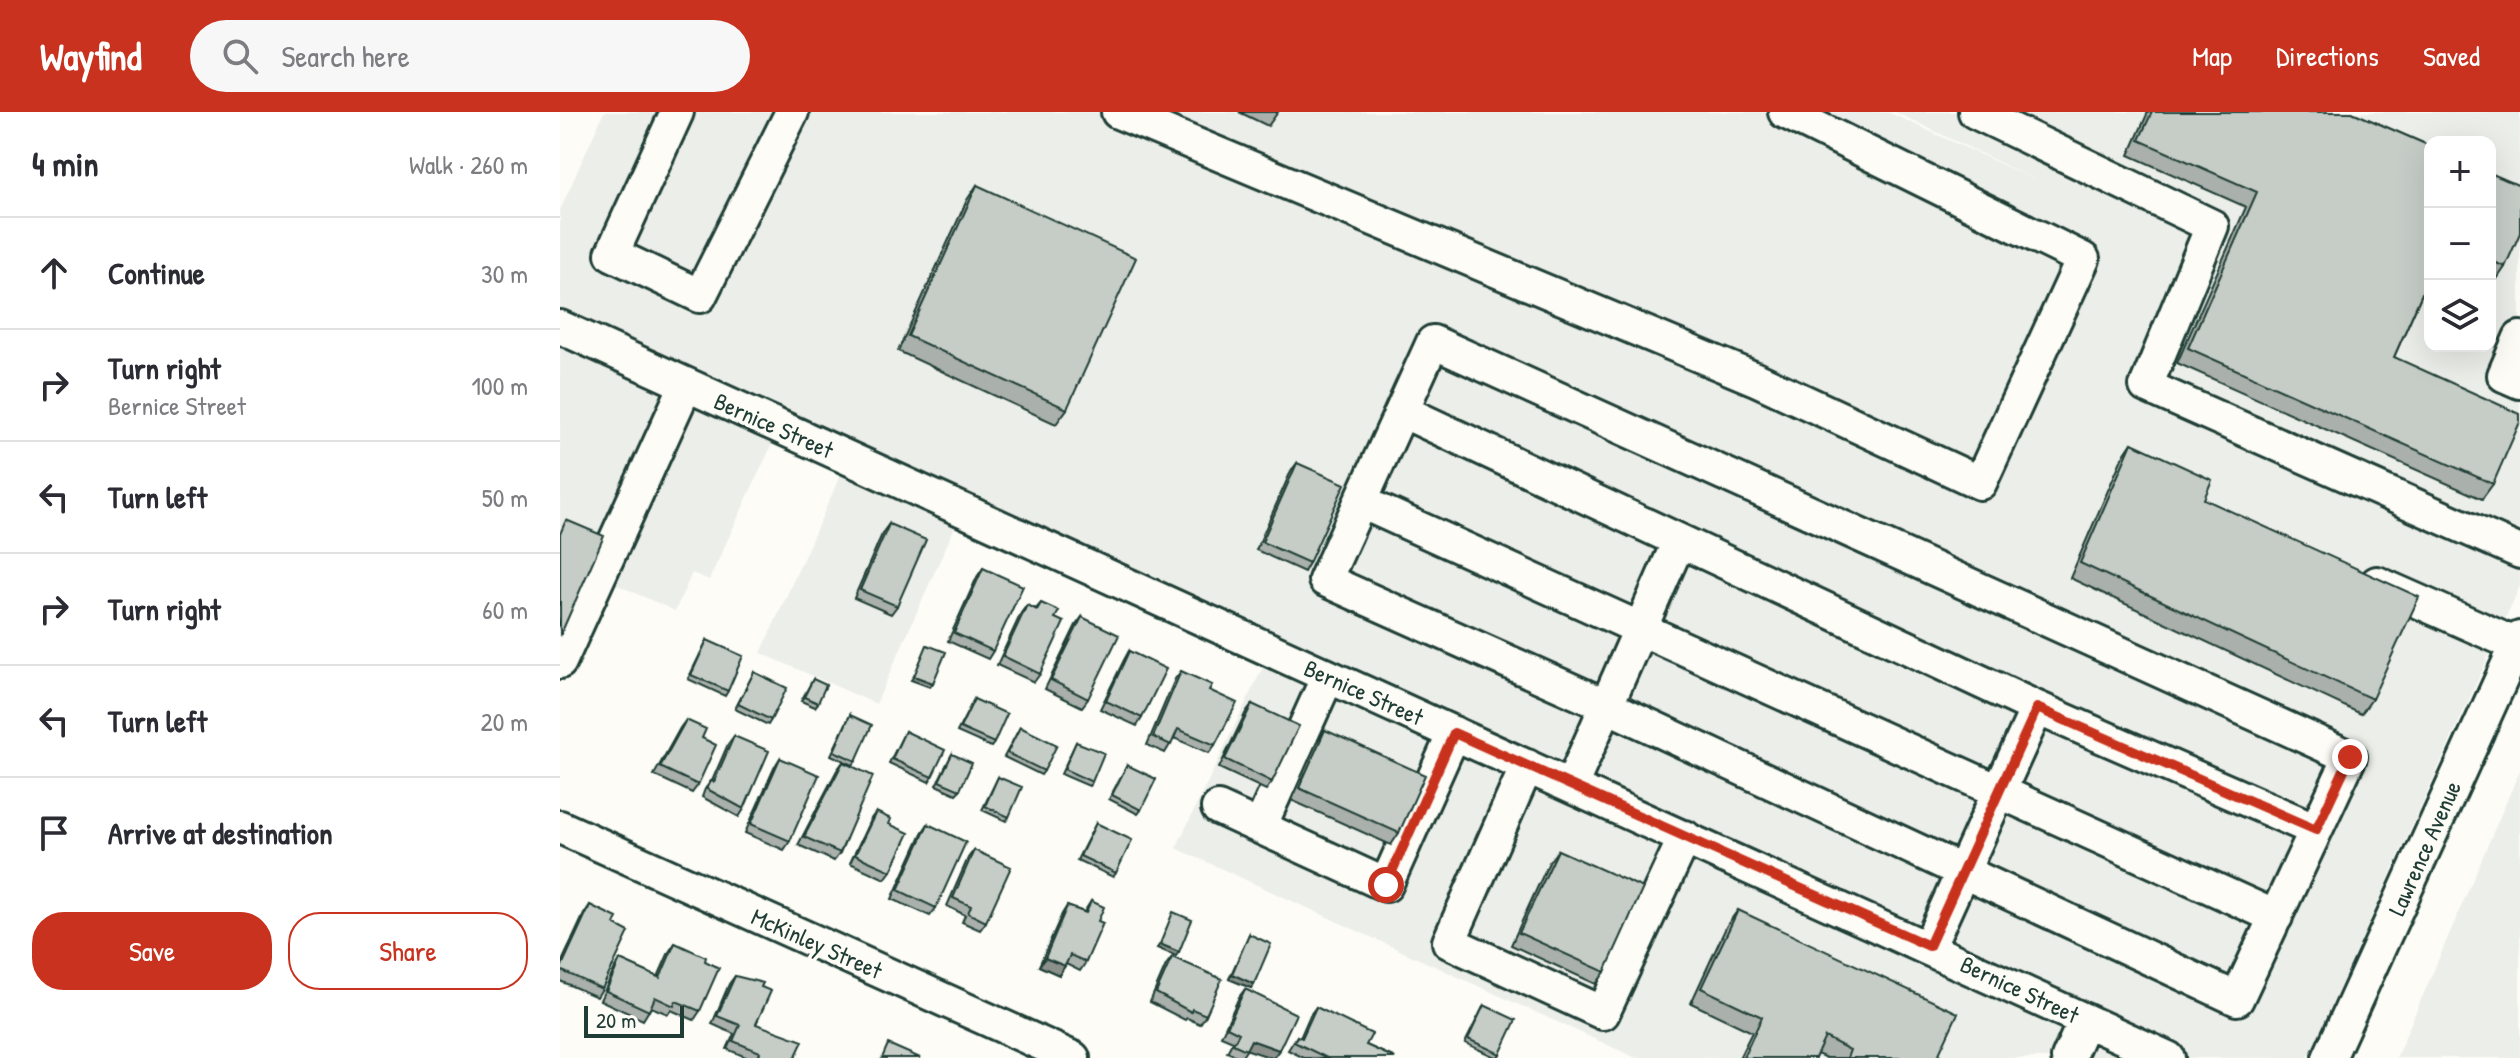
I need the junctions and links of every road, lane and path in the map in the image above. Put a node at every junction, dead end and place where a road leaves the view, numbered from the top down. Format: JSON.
{"nodes":[{"id":1,"x":677,"y":112,"type":"edge"},
{"id":2,"x":792,"y":112,"type":"edge"},
{"id":3,"x":1118,"y":112,"type":"edge"},
{"id":4,"x":1785,"y":112,"type":"edge"},
{"id":5,"x":1975,"y":112,"type":"edge"},
{"id":6,"x":560,"y":327,"type":"edge"},
{"id":7,"x":2520,"y":338,"type":"edge"},
{"id":8,"x":2520,"y":382,"type":"edge"},
{"id":9,"x":686,"y":385,"type":"junction"},
{"id":10,"x":1402,"y":411,"type":"junction"},
{"id":11,"x":1361,"y":502,"type":"junction"},
{"id":12,"x":1679,"y":541,"type":"junction"},
{"id":13,"x":2520,"y":552,"type":"edge"},
{"id":14,"x":2351,"y":571,"type":"edge"},
{"id":15,"x":1641,"y":628,"type":"junction"},
{"id":16,"x":2518,"y":642,"type":"edge"},
{"id":17,"x":560,"y":662,"type":"edge"},
{"id":18,"x":1328,"y":676,"type":"junction"},
{"id":19,"x":1607,"y":706,"type":"junction"},
{"id":20,"x":2037,"y":708,"type":"junction"},
{"id":21,"x":1454,"y":733,"type":"junction"},
{"id":22,"x":1527,"y":766,"type":"junction"},
{"id":23,"x":1571,"y":786,"type":"junction"},
{"id":24,"x":2000,"y":791,"type":"junction"},
{"id":25,"x":1218,"y":808,"type":"dead end"},
{"id":26,"x":560,"y":827,"type":"edge"},
{"id":27,"x":1260,"y":827,"type":"junction"},
{"id":28,"x":2316,"y":830,"type":"junction"},
{"id":29,"x":1685,"y":837,"type":"junction"},
{"id":30,"x":1963,"y":872,"type":"junction"},
{"id":31,"x":2276,"y":917,"type":"junction"},
{"id":32,"x":1929,"y":946,"type":"junction"},
{"id":33,"x":2085,"y":1020,"type":"junction"},
{"id":34,"x":1073,"y":1058,"type":"edge"},
{"id":35,"x":2068,"y":1058,"type":"edge"},
{"id":36,"x":2168,"y":1058,"type":"edge"},
{"id":37,"x":2329,"y":1058,"type":"edge"}],
"edges":[{"from":1,"to":2,"type":"street"},
{"from":3,"to":4,"type":"street"},
{"from":5,"to":13,"type":"street"},
{"from":6,"to":9,"type":"street","name":"Bernice Street"},
{"from":7,"to":8,"type":"street"},
{"from":9,"to":17,"type":"street"},
{"from":9,"to":18,"type":"street","name":"Bernice Street"},
{"from":10,"to":11,"type":"street"},
{"from":10,"to":12,"type":"street"},
{"from":10,"to":28,"type":"street"},
{"from":11,"to":15,"type":"street"},
{"from":11,"to":19,"type":"street"},
{"from":12,"to":15,"type":"street"},
{"from":12,"to":20,"type":"street"},
{"from":14,"to":16,"type":"street"},
{"from":15,"to":19,"type":"street"},
{"from":15,"to":24,"type":"street"},
{"from":16,"to":37,"type":"street","name":"Lawrence Avenue"},
{"from":18,"to":21,"type":"street","name":"Bernice Street"},
{"from":18,"to":27,"type":"street"},
{"from":19,"to":23,"type":"street"},
{"from":19,"to":30,"type":"street"},
{"from":20,"to":24,"type":"street"},
{"from":20,"to":28,"type":"street"},
{"from":21,"to":22,"type":"street","name":"Bernice Street"},
{"from":21,"to":27,"type":"street"},
{"from":22,"to":23,"type":"street","name":"Bernice Street"},
{"from":22,"to":29,"type":"street"},
{"from":23,"to":29,"type":"street","name":"Bernice Street"},
{"from":24,"to":30,"type":"street"},
{"from":24,"to":31,"type":"street"},
{"from":25,"to":27,"type":"street"},
{"from":26,"to":34,"type":"street","name":"McKinley Street"},
{"from":28,"to":31,"type":"street"},
{"from":29,"to":32,"type":"street","name":"Bernice Street"},
{"from":30,"to":31,"type":"street"},
{"from":30,"to":32,"type":"street"},
{"from":32,"to":33,"type":"street","name":"Bernice Street"},
{"from":33,"to":35,"type":"street"},
{"from":33,"to":36,"type":"street","name":"Bernice Street"}]}
